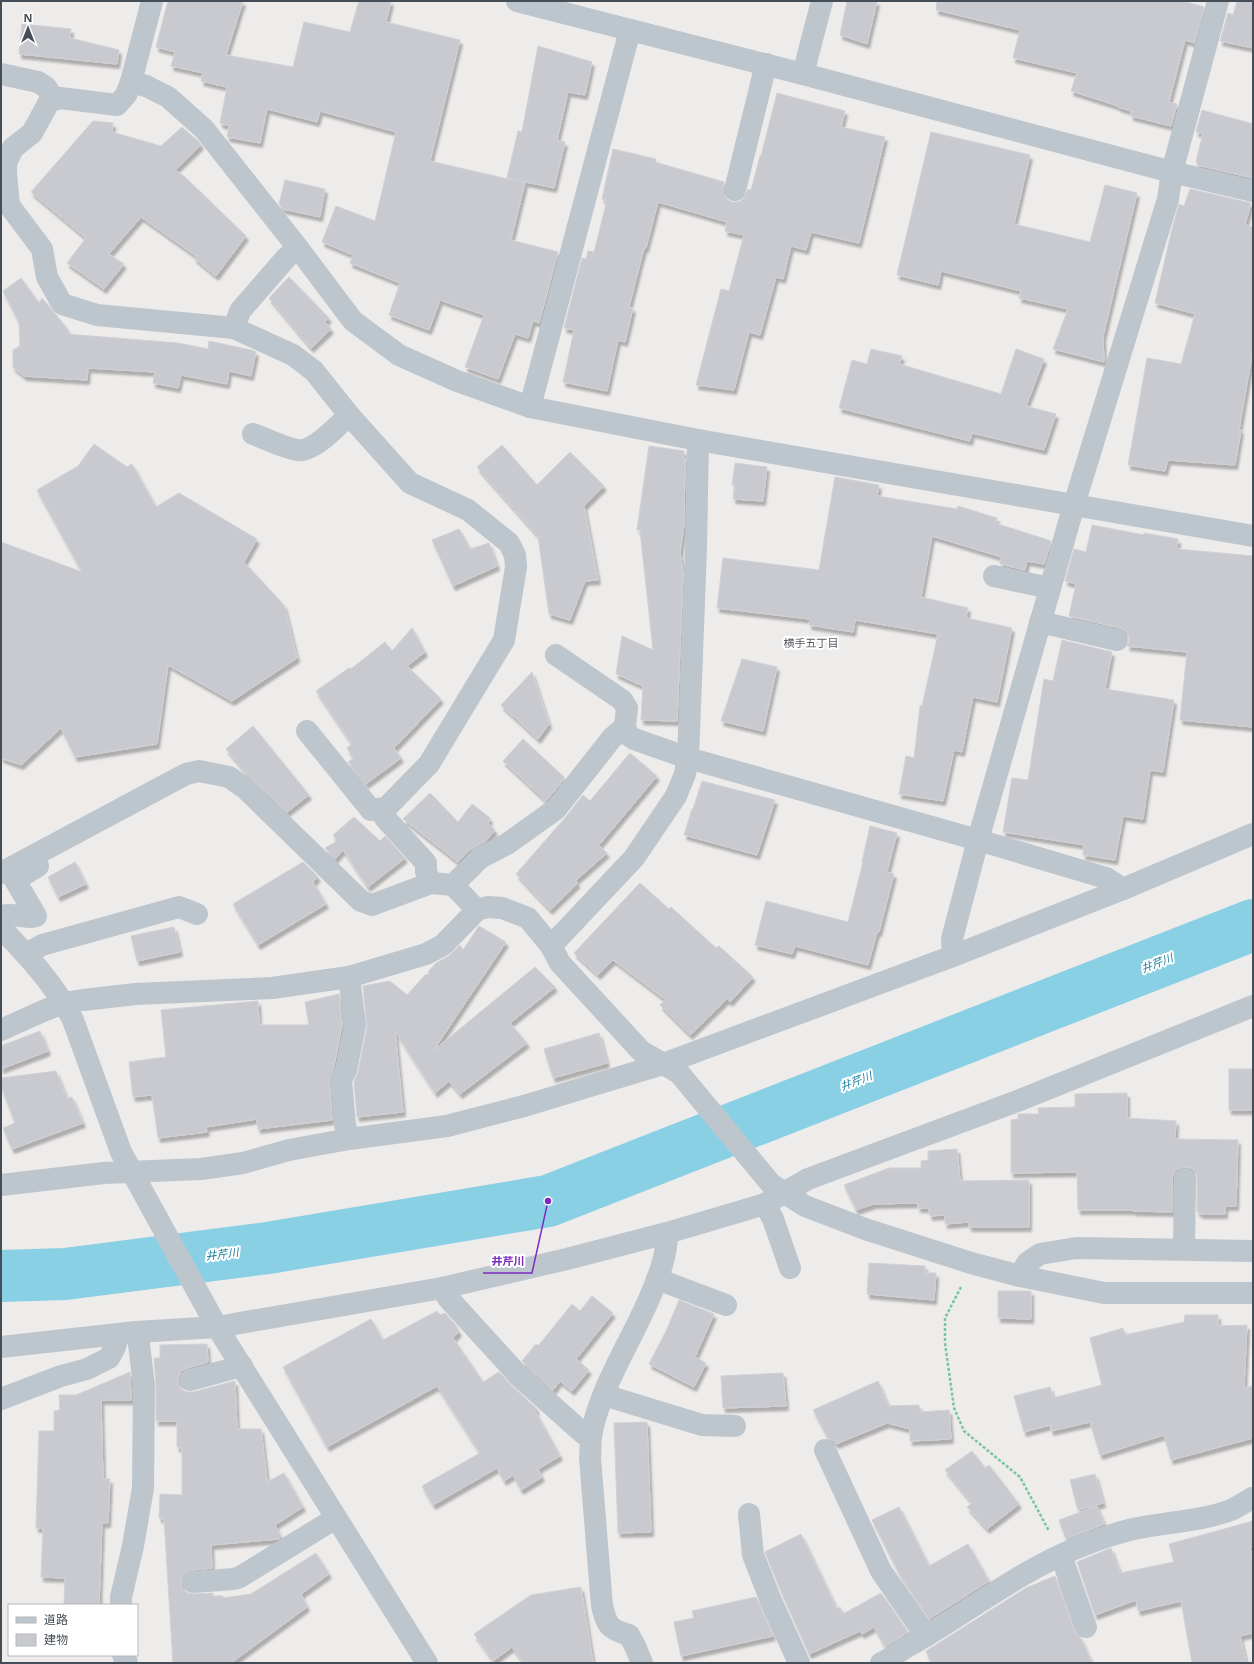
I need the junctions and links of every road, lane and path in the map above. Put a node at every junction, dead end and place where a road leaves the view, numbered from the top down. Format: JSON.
{"nodes":[{"id":1,"x":152,"y":1,"type":"edge"},
{"id":2,"x":517,"y":1,"type":"edge"},
{"id":3,"x":822,"y":1,"type":"edge"},
{"id":4,"x":1218,"y":1,"type":"edge"},
{"id":5,"x":630,"y":30,"type":"junction"},
{"id":6,"x":766,"y":64,"type":"junction"},
{"id":7,"x":1,"y":74,"type":"edge"},
{"id":8,"x":803,"y":74,"type":"junction"},
{"id":9,"x":131,"y":82,"type":"junction"},
{"id":10,"x":54,"y":99,"type":"junction"},
{"id":11,"x":7,"y":146,"type":"edge"},
{"id":12,"x":1172,"y":172,"type":"junction"},
{"id":13,"x":736,"y":190,"type":"dead end"},
{"id":14,"x":1253,"y":191,"type":"edge"},
{"id":15,"x":298,"y":248,"type":"junction"},
{"id":16,"x":234,"y":328,"type":"junction"},
{"id":17,"x":530,"y":406,"type":"junction"},
{"id":18,"x":349,"y":415,"type":"junction"},
{"id":19,"x":253,"y":434,"type":"dead end"},
{"id":20,"x":698,"y":440,"type":"junction"},
{"id":21,"x":1074,"y":505,"type":"junction"},
{"id":22,"x":1253,"y":536,"type":"edge"},
{"id":23,"x":994,"y":576,"type":"dead end"},
{"id":24,"x":1050,"y":588,"type":"junction"},
{"id":25,"x":1040,"y":622,"type":"junction"},
{"id":26,"x":1117,"y":640,"type":"dead end"},
{"id":27,"x":556,"y":655,"type":"dead end"},
{"id":28,"x":625,"y":727,"type":"junction"},
{"id":29,"x":307,"y":730,"type":"dead end"},
{"id":30,"x":688,"y":758,"type":"junction"},
{"id":31,"x":380,"y":809,"type":"junction"},
{"id":32,"x":1253,"y":834,"type":"edge"},
{"id":33,"x":978,"y":840,"type":"junction"},
{"id":34,"x":69,"y":848,"type":"dead end"},
{"id":35,"x":1,"y":873,"type":"edge"},
{"id":36,"x":431,"y":883,"type":"junction"},
{"id":37,"x":453,"y":885,"type":"junction"},
{"id":38,"x":1123,"y":889,"type":"junction"},
{"id":39,"x":477,"y":910,"type":"junction"},
{"id":40,"x":197,"y":914,"type":"dead end"},
{"id":41,"x":1,"y":916,"type":"edge"},
{"id":42,"x":1,"y":928,"type":"edge"},
{"id":43,"x":550,"y":946,"type":"junction"},
{"id":44,"x":26,"y":954,"type":"junction"},
{"id":45,"x":953,"y":956,"type":"junction"},
{"id":46,"x":349,"y":977,"type":"junction"},
{"id":47,"x":64,"y":1003,"type":"junction"},
{"id":48,"x":1253,"y":1006,"type":"edge"},
{"id":49,"x":1,"y":1030,"type":"edge"},
{"id":50,"x":671,"y":1068,"type":"junction"},
{"id":51,"x":349,"y":1139,"type":"junction"},
{"id":52,"x":135,"y":1177,"type":"junction"},
{"id":53,"x":1185,"y":1178,"type":"dead end"},
{"id":54,"x":1,"y":1185,"type":"edge"},
{"id":55,"x":773,"y":1194,"type":"junction"},
{"id":56,"x":667,"y":1233,"type":"junction"},
{"id":57,"x":1184,"y":1249,"type":"junction"},
{"id":58,"x":1253,"y":1251,"type":"edge"},
{"id":59,"x":971,"y":1263,"type":"junction"},
{"id":60,"x":790,"y":1268,"type":"dead end"},
{"id":61,"x":1020,"y":1276,"type":"junction"},
{"id":62,"x":657,"y":1279,"type":"junction"},
{"id":63,"x":442,"y":1288,"type":"junction"},
{"id":64,"x":1253,"y":1293,"type":"edge"},
{"id":65,"x":726,"y":1305,"type":"dead end"},
{"id":66,"x":214,"y":1322,"type":"junction"},
{"id":67,"x":127,"y":1333,"type":"junction"},
{"id":68,"x":1,"y":1347,"type":"edge"},
{"id":69,"x":242,"y":1366,"type":"junction"},
{"id":70,"x":190,"y":1380,"type":"dead end"},
{"id":71,"x":604,"y":1395,"type":"junction"},
{"id":72,"x":1,"y":1399,"type":"edge"},
{"id":73,"x":736,"y":1426,"type":"dead end"},
{"id":74,"x":591,"y":1437,"type":"junction"},
{"id":75,"x":825,"y":1450,"type":"dead end"},
{"id":76,"x":1253,"y":1498,"type":"edge"},
{"id":77,"x":749,"y":1514,"type":"dead end"},
{"id":78,"x":336,"y":1518,"type":"junction"},
{"id":79,"x":1061,"y":1555,"type":"junction"},
{"id":80,"x":193,"y":1582,"type":"dead end"},
{"id":81,"x":120,"y":1604,"type":"edge"},
{"id":82,"x":1086,"y":1627,"type":"dead end"},
{"id":83,"x":926,"y":1636,"type":"junction"},
{"id":84,"x":427,"y":1663,"type":"edge"},
{"id":85,"x":642,"y":1663,"type":"edge"},
{"id":86,"x":799,"y":1663,"type":"edge"},
{"id":87,"x":881,"y":1663,"type":"edge"}],
"edges":[{"from":1,"to":9,"type":"street"},
{"from":2,"to":5,"type":"street"},
{"from":3,"to":8,"type":"street"},
{"from":4,"to":12,"type":"street"},
{"from":5,"to":6,"type":"street"},
{"from":5,"to":17,"type":"street"},
{"from":6,"to":8,"type":"street"},
{"from":6,"to":13,"type":"street"},
{"from":7,"to":10,"type":"street"},
{"from":8,"to":12,"type":"street"},
{"from":9,"to":10,"type":"street"},
{"from":9,"to":15,"type":"street"},
{"from":10,"to":11,"type":"street"},
{"from":11,"to":16,"type":"street"},
{"from":12,"to":14,"type":"street"},
{"from":12,"to":21,"type":"street"},
{"from":15,"to":16,"type":"street"},
{"from":15,"to":17,"type":"street"},
{"from":16,"to":18,"type":"street"},
{"from":17,"to":20,"type":"street"},
{"from":18,"to":19,"type":"street"},
{"from":18,"to":31,"type":"street"},
{"from":20,"to":21,"type":"street"},
{"from":20,"to":30,"type":"street"},
{"from":21,"to":22,"type":"street"},
{"from":21,"to":24,"type":"street"},
{"from":23,"to":24,"type":"street"},
{"from":24,"to":25,"type":"street"},
{"from":25,"to":26,"type":"street"},
{"from":25,"to":33,"type":"street"},
{"from":27,"to":28,"type":"street"},
{"from":28,"to":30,"type":"street"},
{"from":28,"to":37,"type":"street"},
{"from":29,"to":31,"type":"street"},
{"from":30,"to":33,"type":"street"},
{"from":30,"to":43,"type":"street"},
{"from":31,"to":36,"type":"street"},
{"from":32,"to":38,"type":"street"},
{"from":33,"to":38,"type":"street"},
{"from":33,"to":45,"type":"street"},
{"from":34,"to":41,"type":"street"},
{"from":35,"to":36,"type":"street"},
{"from":36,"to":37,"type":"street"},
{"from":37,"to":39,"type":"street"},
{"from":38,"to":45,"type":"street"},
{"from":39,"to":43,"type":"street"},
{"from":39,"to":46,"type":"street"},
{"from":40,"to":44,"type":"street"},
{"from":42,"to":44,"type":"street"},
{"from":43,"to":50,"type":"street"},
{"from":44,"to":47,"type":"street"},
{"from":45,"to":50,"type":"street"},
{"from":46,"to":47,"type":"street"},
{"from":46,"to":51,"type":"street"},
{"from":47,"to":49,"type":"street"},
{"from":47,"to":52,"type":"street"},
{"from":48,"to":55,"type":"street"},
{"from":50,"to":51,"type":"street"},
{"from":50,"to":55,"type":"street"},
{"from":51,"to":52,"type":"street"},
{"from":52,"to":54,"type":"street"},
{"from":52,"to":66,"type":"street"},
{"from":53,"to":57,"type":"street"},
{"from":55,"to":56,"type":"street"},
{"from":55,"to":59,"type":"street"},
{"from":55,"to":60,"type":"street"},
{"from":56,"to":62,"type":"street"},
{"from":56,"to":63,"type":"street"},
{"from":57,"to":58,"type":"street"},
{"from":57,"to":61,"type":"street"},
{"from":59,"to":61,"type":"street"},
{"from":59,"to":79,"type":"path"},
{"from":61,"to":64,"type":"street"},
{"from":62,"to":65,"type":"street"},
{"from":62,"to":71,"type":"street"},
{"from":63,"to":66,"type":"street"},
{"from":63,"to":74,"type":"street"},
{"from":66,"to":67,"type":"street"},
{"from":66,"to":69,"type":"street"},
{"from":67,"to":68,"type":"street"},
{"from":67,"to":72,"type":"street"},
{"from":67,"to":81,"type":"street"},
{"from":69,"to":70,"type":"street"},
{"from":69,"to":78,"type":"street"},
{"from":71,"to":73,"type":"street"},
{"from":71,"to":74,"type":"street"},
{"from":74,"to":85,"type":"street"},
{"from":75,"to":83,"type":"street"},
{"from":76,"to":79,"type":"street"},
{"from":77,"to":86,"type":"street"},
{"from":78,"to":80,"type":"street"},
{"from":78,"to":84,"type":"street"},
{"from":79,"to":82,"type":"street"},
{"from":79,"to":83,"type":"street"},
{"from":83,"to":87,"type":"street"}]}
